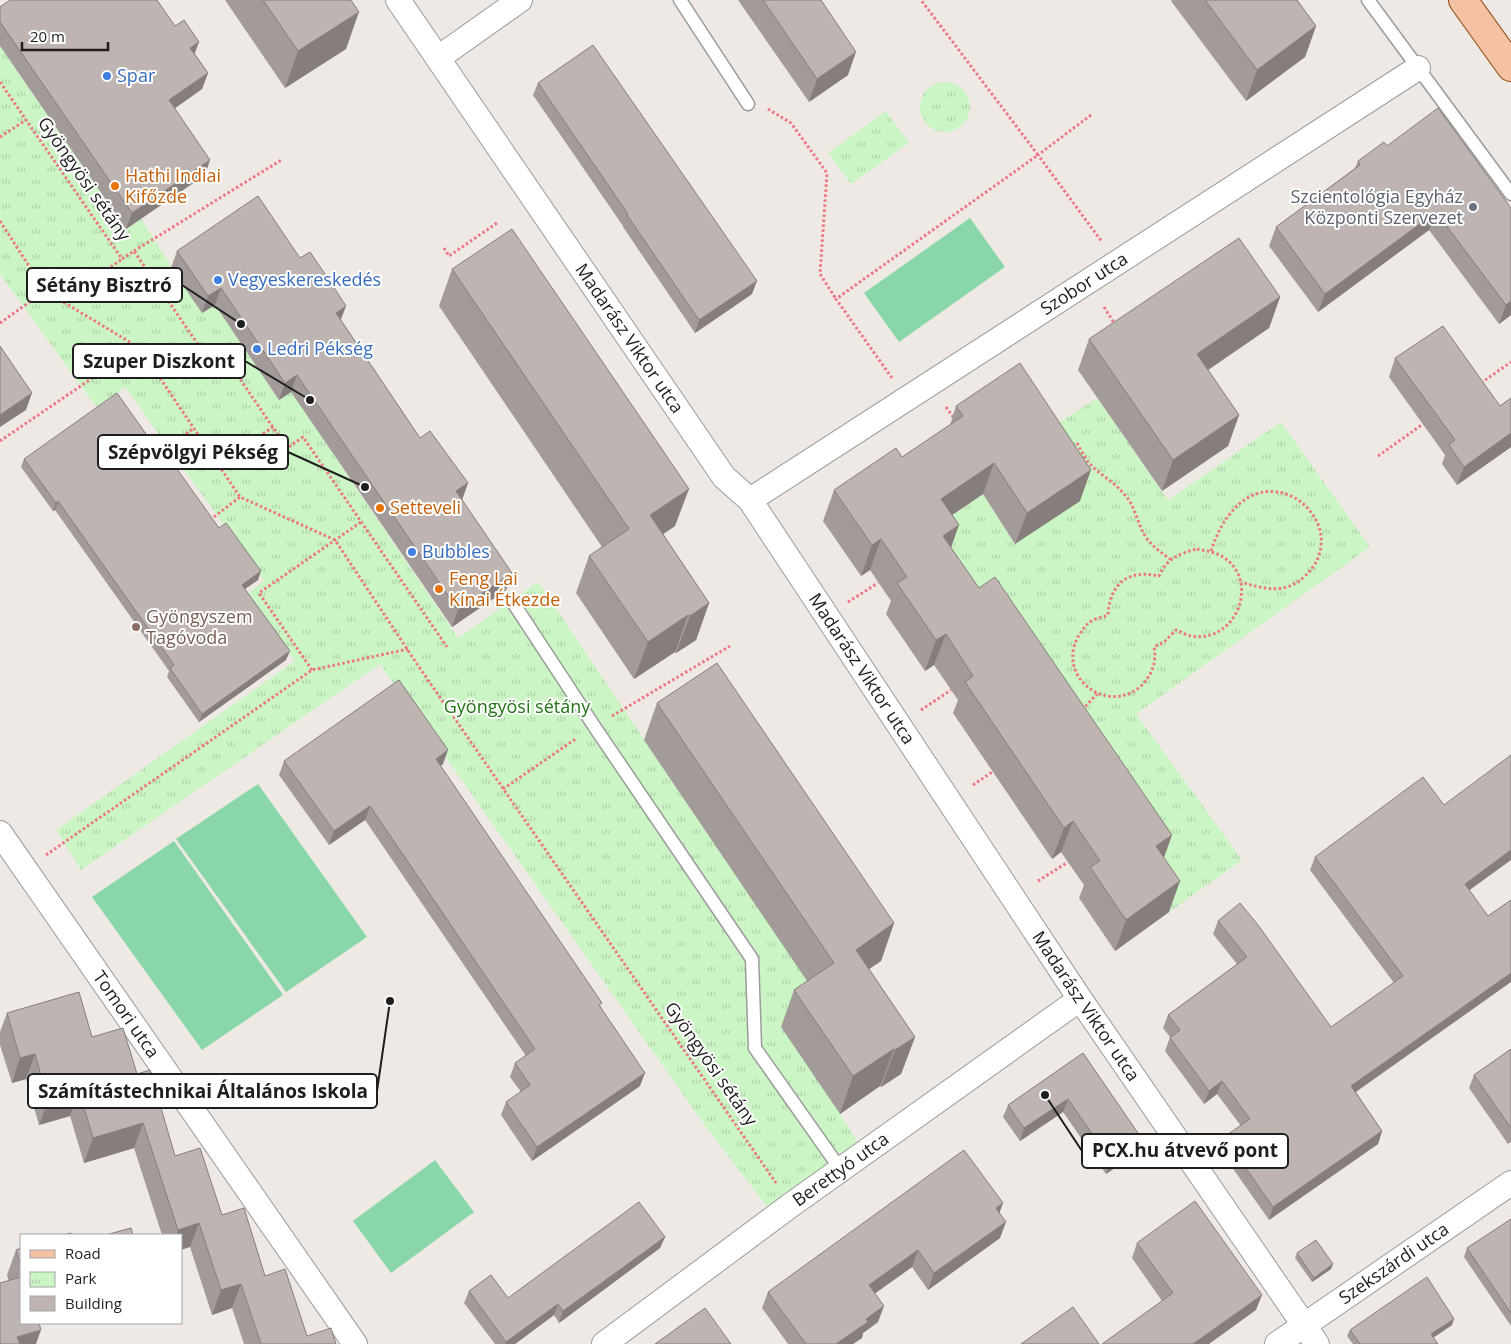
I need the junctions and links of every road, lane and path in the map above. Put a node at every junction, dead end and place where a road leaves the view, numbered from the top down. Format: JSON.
{"nodes":[{"id":1,"x":398,"y":0,"type":"edge"},
{"id":2,"x":520,"y":0,"type":"edge"},
{"id":3,"x":680,"y":0,"type":"edge"},
{"id":4,"x":921,"y":0,"type":"edge"},
{"id":5,"x":1368,"y":0,"type":"edge"},
{"id":6,"x":1464,"y":0,"type":"edge"},
{"id":7,"x":438,"y":58,"type":"junction"},
{"id":8,"x":1511,"y":67,"type":"edge"},
{"id":9,"x":1418,"y":68,"type":"junction"},
{"id":10,"x":0,"y":82,"type":"edge"},
{"id":11,"x":748,"y":104,"type":"joint"},
{"id":12,"x":1091,"y":115,"type":"dead end"},
{"id":13,"x":26,"y":120,"type":"junction"},
{"id":14,"x":0,"y":137,"type":"edge"},
{"id":15,"x":1038,"y":155,"type":"junction"},
{"id":16,"x":283,"y":159,"type":"dead end"},
{"id":17,"x":1511,"y":194,"type":"edge"},
{"id":18,"x":0,"y":221,"type":"edge"},
{"id":19,"x":497,"y":223,"type":"dead end"},
{"id":20,"x":444,"y":248,"type":"dead end"},
{"id":21,"x":134,"y":251,"type":"junction"},
{"id":22,"x":122,"y":259,"type":"junction"},
{"id":23,"x":1118,"y":263,"type":"junction"},
{"id":24,"x":45,"y":291,"type":"junction"},
{"id":25,"x":836,"y":299,"type":"junction"},
{"id":26,"x":62,"y":302,"type":"junction"},
{"id":27,"x":1104,"y":308,"type":"dead end"},
{"id":28,"x":0,"y":323,"type":"edge"},
{"id":29,"x":1120,"y":331,"type":"edge"},
{"id":30,"x":199,"y":346,"type":"junction"},
{"id":31,"x":138,"y":347,"type":"junction"},
{"id":32,"x":1511,"y":362,"type":"edge"},
{"id":33,"x":158,"y":375,"type":"junction"},
{"id":34,"x":1476,"y":387,"type":"edge"},
{"id":35,"x":907,"y":399,"type":"junction"},
{"id":36,"x":946,"y":407,"type":"dead end"},
{"id":37,"x":956,"y":420,"type":"edge"},
{"id":38,"x":1423,"y":424,"type":"edge"},
{"id":39,"x":273,"y":427,"type":"junction"},
{"id":40,"x":194,"y":428,"type":"junction"},
{"id":41,"x":0,"y":441,"type":"edge"},
{"id":42,"x":1077,"y":443,"type":"dead end"},
{"id":43,"x":1378,"y":456,"type":"dead end"},
{"id":44,"x":154,"y":457,"type":"edge"},
{"id":45,"x":217,"y":464,"type":"junction"},
{"id":46,"x":240,"y":497,"type":"junction"},
{"id":47,"x":750,"y":500,"type":"junction"},
{"id":48,"x":209,"y":520,"type":"edge"},
{"id":49,"x":361,"y":522,"type":"junction"},
{"id":50,"x":335,"y":540,"type":"junction"},
{"id":51,"x":1211,"y":551,"type":"junction"},
{"id":52,"x":1170,"y":560,"type":"junction"},
{"id":53,"x":1241,"y":582,"type":"junction"},
{"id":54,"x":878,"y":583,"type":"edge"},
{"id":55,"x":512,"y":601,"type":"edge"},
{"id":56,"x":847,"y":602,"type":"dead end"},
{"id":57,"x":730,"y":646,"type":"dead end"},
{"id":58,"x":446,"y":647,"type":"dead end"},
{"id":59,"x":408,"y":650,"type":"junction"},
{"id":60,"x":312,"y":670,"type":"junction"},
{"id":61,"x":951,"y":690,"type":"edge"},
{"id":62,"x":1097,"y":694,"type":"junction"},
{"id":63,"x":921,"y":710,"type":"dead end"},
{"id":64,"x":1077,"y":716,"type":"edge"},
{"id":65,"x":594,"y":726,"type":"junction"},
{"id":66,"x":1002,"y":766,"type":"edge"},
{"id":67,"x":973,"y":785,"type":"dead end"},
{"id":68,"x":503,"y":789,"type":"junction"},
{"id":69,"x":0,"y":833,"type":"edge"},
{"id":70,"x":1068,"y":862,"type":"edge"},
{"id":71,"x":25,"y":870,"type":"junction"},
{"id":72,"x":1038,"y":881,"type":"dead end"},
{"id":73,"x":1080,"y":999,"type":"junction"},
{"id":74,"x":841,"y":1170,"type":"junction"},
{"id":75,"x":1511,"y":1183,"type":"edge"},
{"id":76,"x":792,"y":1205,"type":"junction"},
{"id":77,"x":1310,"y":1335,"type":"edge"},
{"id":78,"x":355,"y":1344,"type":"edge"},
{"id":79,"x":604,"y":1344,"type":"edge"},
{"id":80,"x":1277,"y":1344,"type":"edge"}],
"edges":[{"from":1,"to":7,"type":"street","name":"Madarász Viktor utca"},
{"from":2,"to":7,"type":"street"},
{"from":3,"to":11,"type":"lane"},
{"from":4,"to":15,"type":"path"},
{"from":5,"to":9,"type":"lane"},
{"from":6,"to":8,"type":"main road"},
{"from":7,"to":47,"type":"street","name":"Madarász Viktor utca"},
{"from":9,"to":17,"type":"lane"},
{"from":9,"to":23,"type":"street","name":"Szobor utca"},
{"from":10,"to":13,"type":"path","name":"Gyöngyösi sétány"},
{"from":11,"to":25,"type":"path"},
{"from":12,"to":15,"type":"path"},
{"from":13,"to":14,"type":"path"},
{"from":13,"to":22,"type":"path","name":"Gyöngyösi sétány"},
{"from":15,"to":23,"type":"path"},
{"from":15,"to":25,"type":"path"},
{"from":16,"to":21,"type":"path"},
{"from":18,"to":24,"type":"path"},
{"from":19,"to":20,"type":"path"},
{"from":21,"to":22,"type":"path","name":"Gyöngyösi sétány"},
{"from":21,"to":30,"type":"path","name":"Gyöngyösi sétány"},
{"from":22,"to":26,"type":"path"},
{"from":23,"to":35,"type":"street","name":"Szobor utca"},
{"from":24,"to":26,"type":"path"},
{"from":24,"to":28,"type":"path"},
{"from":25,"to":35,"type":"path"},
{"from":26,"to":31,"type":"path"},
{"from":27,"to":29,"type":"path"},
{"from":30,"to":33,"type":"path"},
{"from":30,"to":39,"type":"path"},
{"from":31,"to":33,"type":"path"},
{"from":31,"to":41,"type":"path"},
{"from":32,"to":34,"type":"path"},
{"from":33,"to":40,"type":"path"},
{"from":35,"to":47,"type":"street","name":"Szobor utca"},
{"from":36,"to":37,"type":"path"},
{"from":38,"to":43,"type":"path"},
{"from":39,"to":45,"type":"path"},
{"from":39,"to":49,"type":"path"},
{"from":40,"to":44,"type":"path"},
{"from":40,"to":45,"type":"path"},
{"from":42,"to":52,"type":"path"},
{"from":45,"to":46,"type":"path"},
{"from":46,"to":48,"type":"path"},
{"from":46,"to":50,"type":"path"},
{"from":47,"to":73,"type":"street","name":"Madarász Viktor utca"},
{"from":49,"to":50,"type":"path"},
{"from":49,"to":58,"type":"path"},
{"from":50,"to":59,"type":"path","name":"Gyöngyösi sétány"},
{"from":50,"to":60,"type":"path"},
{"from":51,"to":52,"type":"path"},
{"from":51,"to":53,"type":"path"},
{"from":51,"to":53,"type":"path"},
{"from":52,"to":62,"type":"path"},
{"from":53,"to":62,"type":"path"},
{"from":54,"to":56,"type":"path"},
{"from":55,"to":65,"type":"lane"},
{"from":57,"to":65,"type":"path"},
{"from":59,"to":60,"type":"path"},
{"from":59,"to":68,"type":"path","name":"Gyöngyösi sétány"},
{"from":60,"to":71,"type":"path"},
{"from":61,"to":63,"type":"path"},
{"from":62,"to":64,"type":"path"},
{"from":65,"to":68,"type":"path"},
{"from":65,"to":74,"type":"lane"},
{"from":66,"to":67,"type":"path"},
{"from":68,"to":76,"type":"path","name":"Gyöngyösi sétány"},
{"from":69,"to":71,"type":"street","name":"Tomori utca"},
{"from":70,"to":72,"type":"path"},
{"from":71,"to":78,"type":"street","name":"Tomori utca"},
{"from":73,"to":74,"type":"street","name":"Berettyó utca"},
{"from":73,"to":77,"type":"street","name":"Madarász Viktor utca"},
{"from":74,"to":76,"type":"street","name":"Berettyó utca"},
{"from":75,"to":77,"type":"street","name":"Szekszárdi utca"},
{"from":76,"to":79,"type":"street","name":"Berettyó utca"},
{"from":77,"to":80,"type":"street","name":"Szekszárdi utca"}]}
